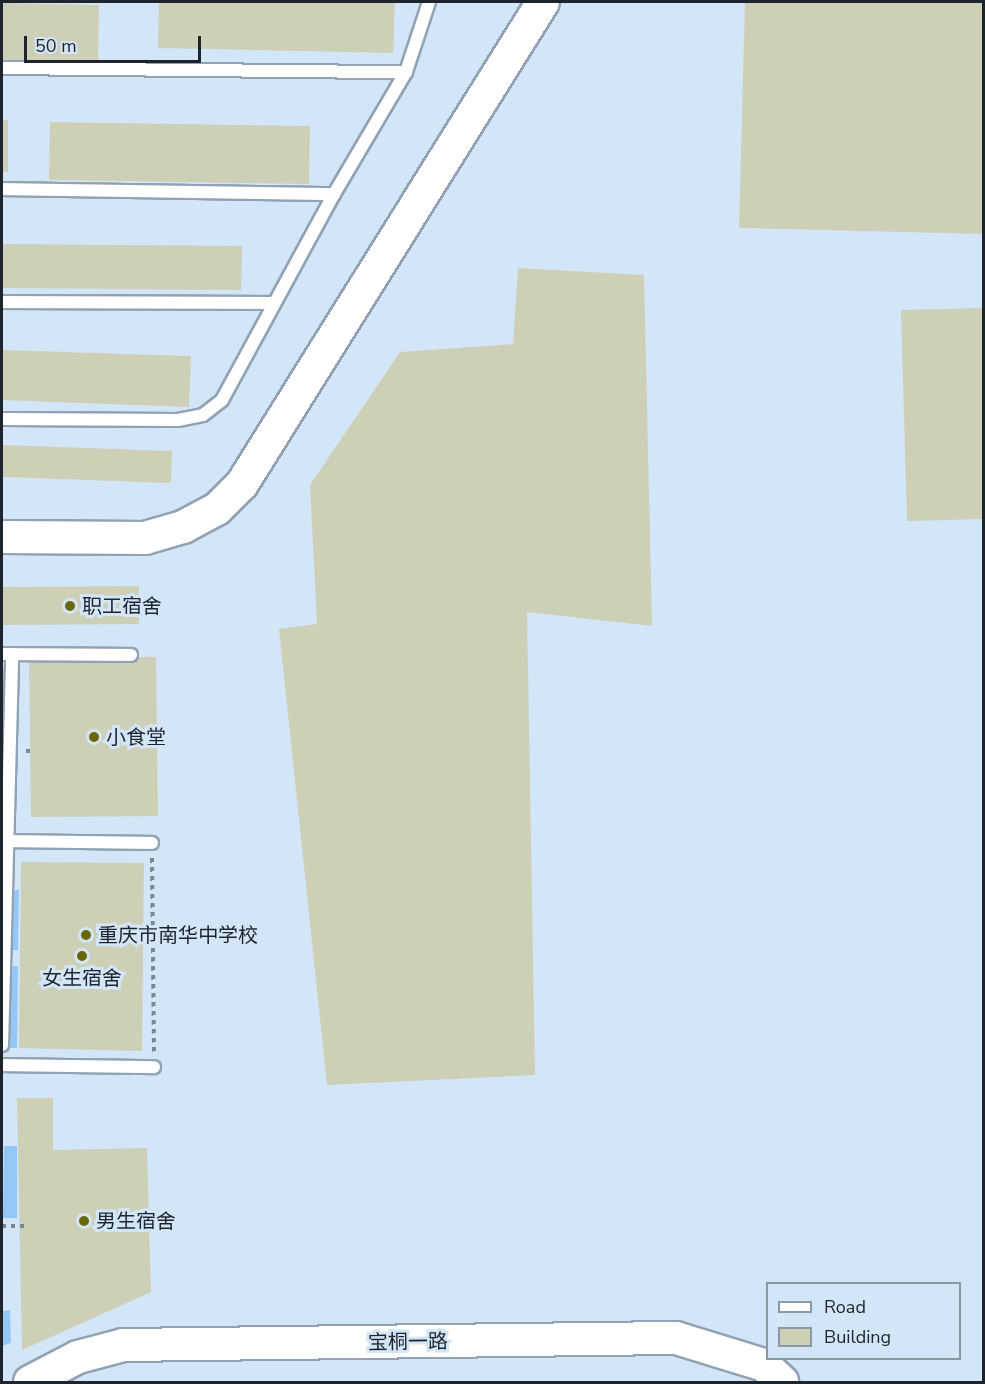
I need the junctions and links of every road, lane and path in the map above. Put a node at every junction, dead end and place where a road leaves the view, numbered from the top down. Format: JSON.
{"nodes":[{"id":1,"x":429,"y":2,"type":"edge"},
{"id":2,"x":543,"y":2,"type":"edge"},
{"id":3,"x":2,"y":68,"type":"edge"},
{"id":4,"x":406,"y":72,"type":"junction"},
{"id":5,"x":2,"y":189,"type":"edge"},
{"id":6,"x":334,"y":194,"type":"junction"},
{"id":7,"x":2,"y":302,"type":"edge"},
{"id":8,"x":274,"y":303,"type":"junction"},
{"id":9,"x":2,"y":418,"type":"edge"},
{"id":10,"x":2,"y":537,"type":"edge"},
{"id":11,"x":7,"y":654,"type":"edge"},
{"id":12,"x":131,"y":655,"type":"dead end"},
{"id":13,"x":8,"y":841,"type":"junction"},
{"id":14,"x":152,"y":843,"type":"joint"},
{"id":15,"x":2,"y":1045,"type":"edge"},
{"id":16,"x":2,"y":1065,"type":"edge"},
{"id":17,"x":154,"y":1067,"type":"joint"},
{"id":18,"x":2,"y":1226,"type":"edge"},
{"id":19,"x":28,"y":1226,"type":"dead end"},
{"id":20,"x":30,"y":1383,"type":"edge"},
{"id":21,"x":782,"y":1383,"type":"edge"}],
"edges":[{"from":1,"to":4,"type":"lane"},
{"from":2,"to":10,"type":"street"},
{"from":3,"to":4,"type":"lane"},
{"from":4,"to":6,"type":"lane"},
{"from":5,"to":6,"type":"lane"},
{"from":6,"to":8,"type":"lane"},
{"from":7,"to":8,"type":"lane"},
{"from":8,"to":9,"type":"lane"},
{"from":11,"to":12,"type":"lane"},
{"from":11,"to":13,"type":"lane"},
{"from":13,"to":14,"type":"lane"},
{"from":13,"to":15,"type":"lane"},
{"from":14,"to":17,"type":"path"},
{"from":16,"to":17,"type":"lane"},
{"from":18,"to":19,"type":"path"},
{"from":20,"to":21,"type":"street","name":"宝桐一路"}]}
